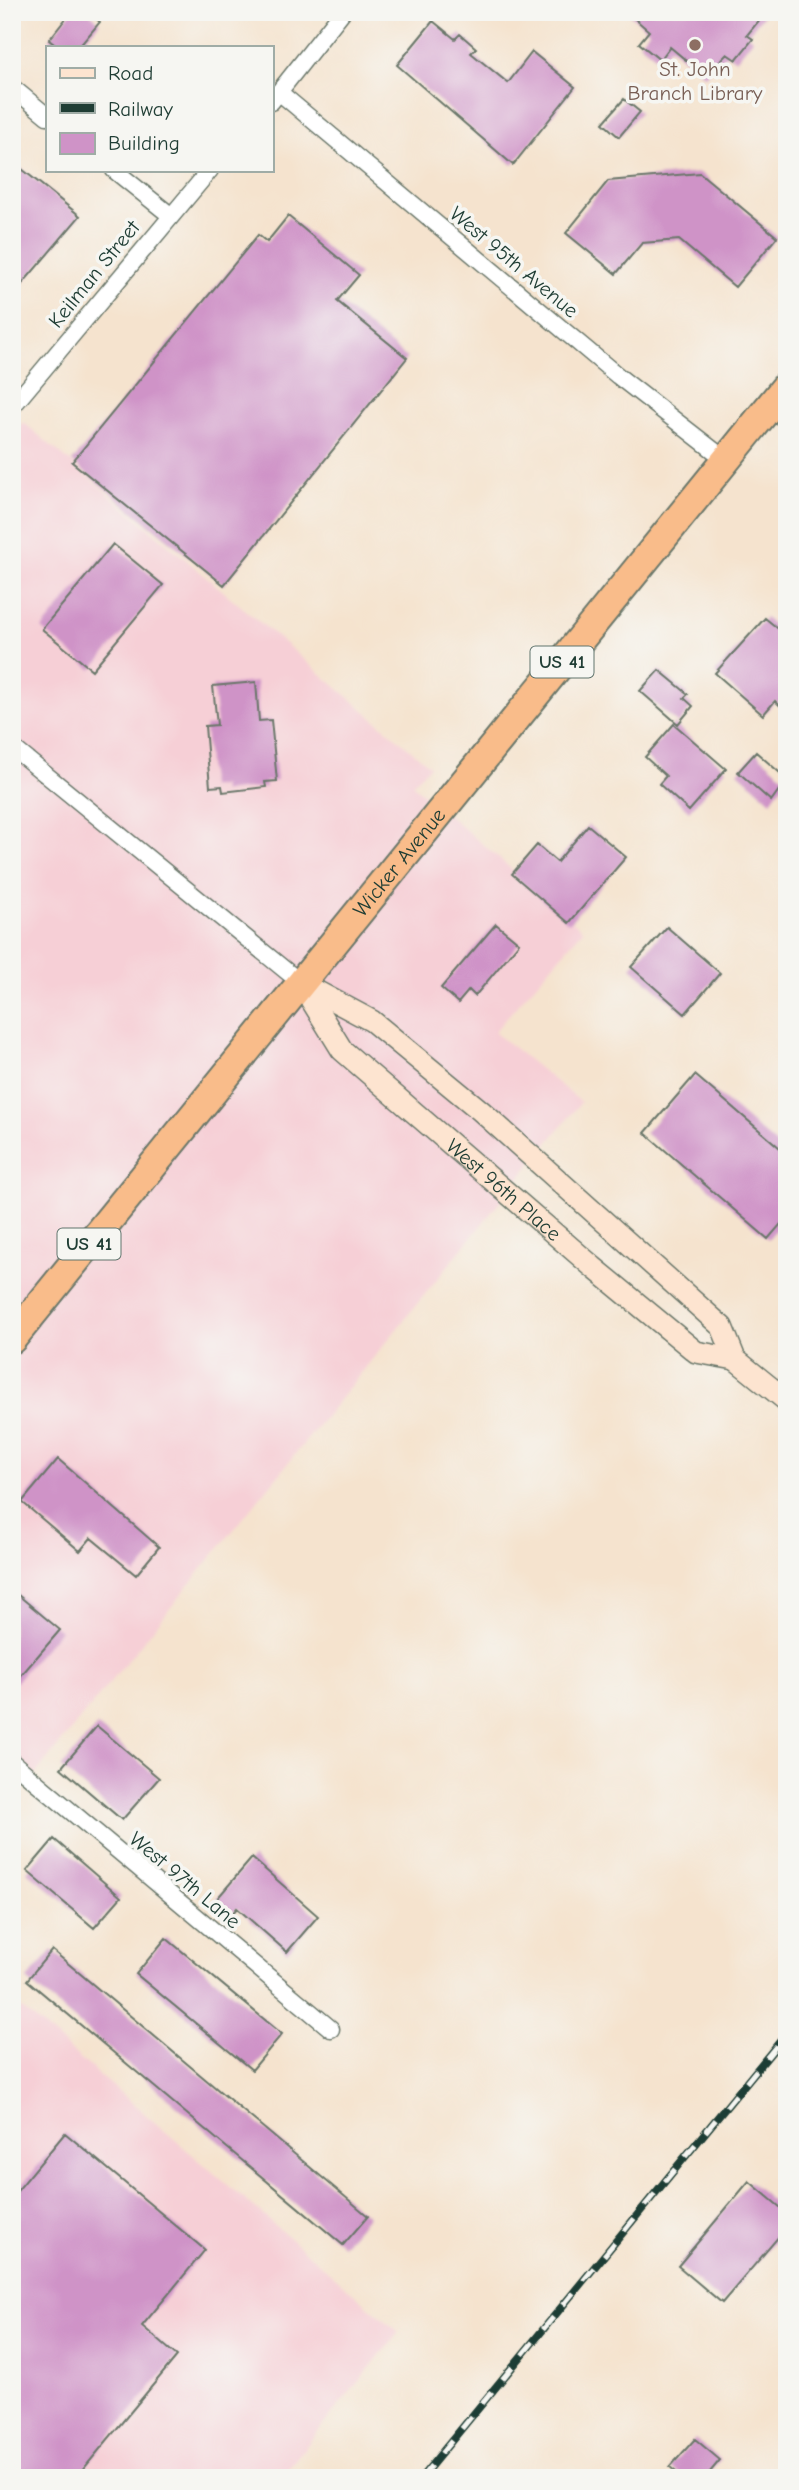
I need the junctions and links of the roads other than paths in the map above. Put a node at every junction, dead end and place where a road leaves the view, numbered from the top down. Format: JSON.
{"nodes":[{"id":1,"x":342,"y":12,"type":"edge"},
{"id":2,"x":12,"y":87,"type":"edge"},
{"id":3,"x":275,"y":97,"type":"edge"},
{"id":4,"x":46,"y":115,"type":"edge"},
{"id":5,"x":116,"y":172,"type":"edge"},
{"id":6,"x":208,"y":172,"type":"edge"},
{"id":7,"x":170,"y":215,"type":"junction"},
{"id":8,"x":787,"y":385,"type":"edge"},
{"id":9,"x":12,"y":407,"type":"edge"},
{"id":10,"x":726,"y":460,"type":"junction"},
{"id":11,"x":12,"y":747,"type":"edge"},
{"id":12,"x":301,"y":983,"type":"junction"},
{"id":13,"x":12,"y":1339,"type":"edge"},
{"id":14,"x":735,"y":1359,"type":"junction"},
{"id":15,"x":787,"y":1401,"type":"edge"},
{"id":16,"x":12,"y":1762,"type":"edge"},
{"id":17,"x":331,"y":2029,"type":"dead end"}],
"edges":[{"from":1,"to":3,"type":"street"},
{"from":2,"to":4,"type":"street"},
{"from":3,"to":10,"type":"street","name":"West 95th Avenue"},
{"from":5,"to":7,"type":"street"},
{"from":6,"to":7,"type":"street","name":"Keilman Street"},
{"from":7,"to":9,"type":"street","name":"Keilman Street"},
{"from":8,"to":10,"type":"highway","name":"Wicker Avenue","number":"US 41"},
{"from":10,"to":12,"type":"highway","name":"Wicker Avenue","number":"US 41"},
{"from":11,"to":12,"type":"street","name":"West 96th Place"},
{"from":12,"to":13,"type":"highway","name":"Wicker Avenue","number":"US 41"},
{"from":12,"to":14,"type":"street","name":"West 96th Place"},
{"from":12,"to":14,"type":"street","name":"West 96th Place"},
{"from":14,"to":15,"type":"street","name":"West 96th Place"},
{"from":16,"to":17,"type":"street","name":"West 97th Lane"}]}
